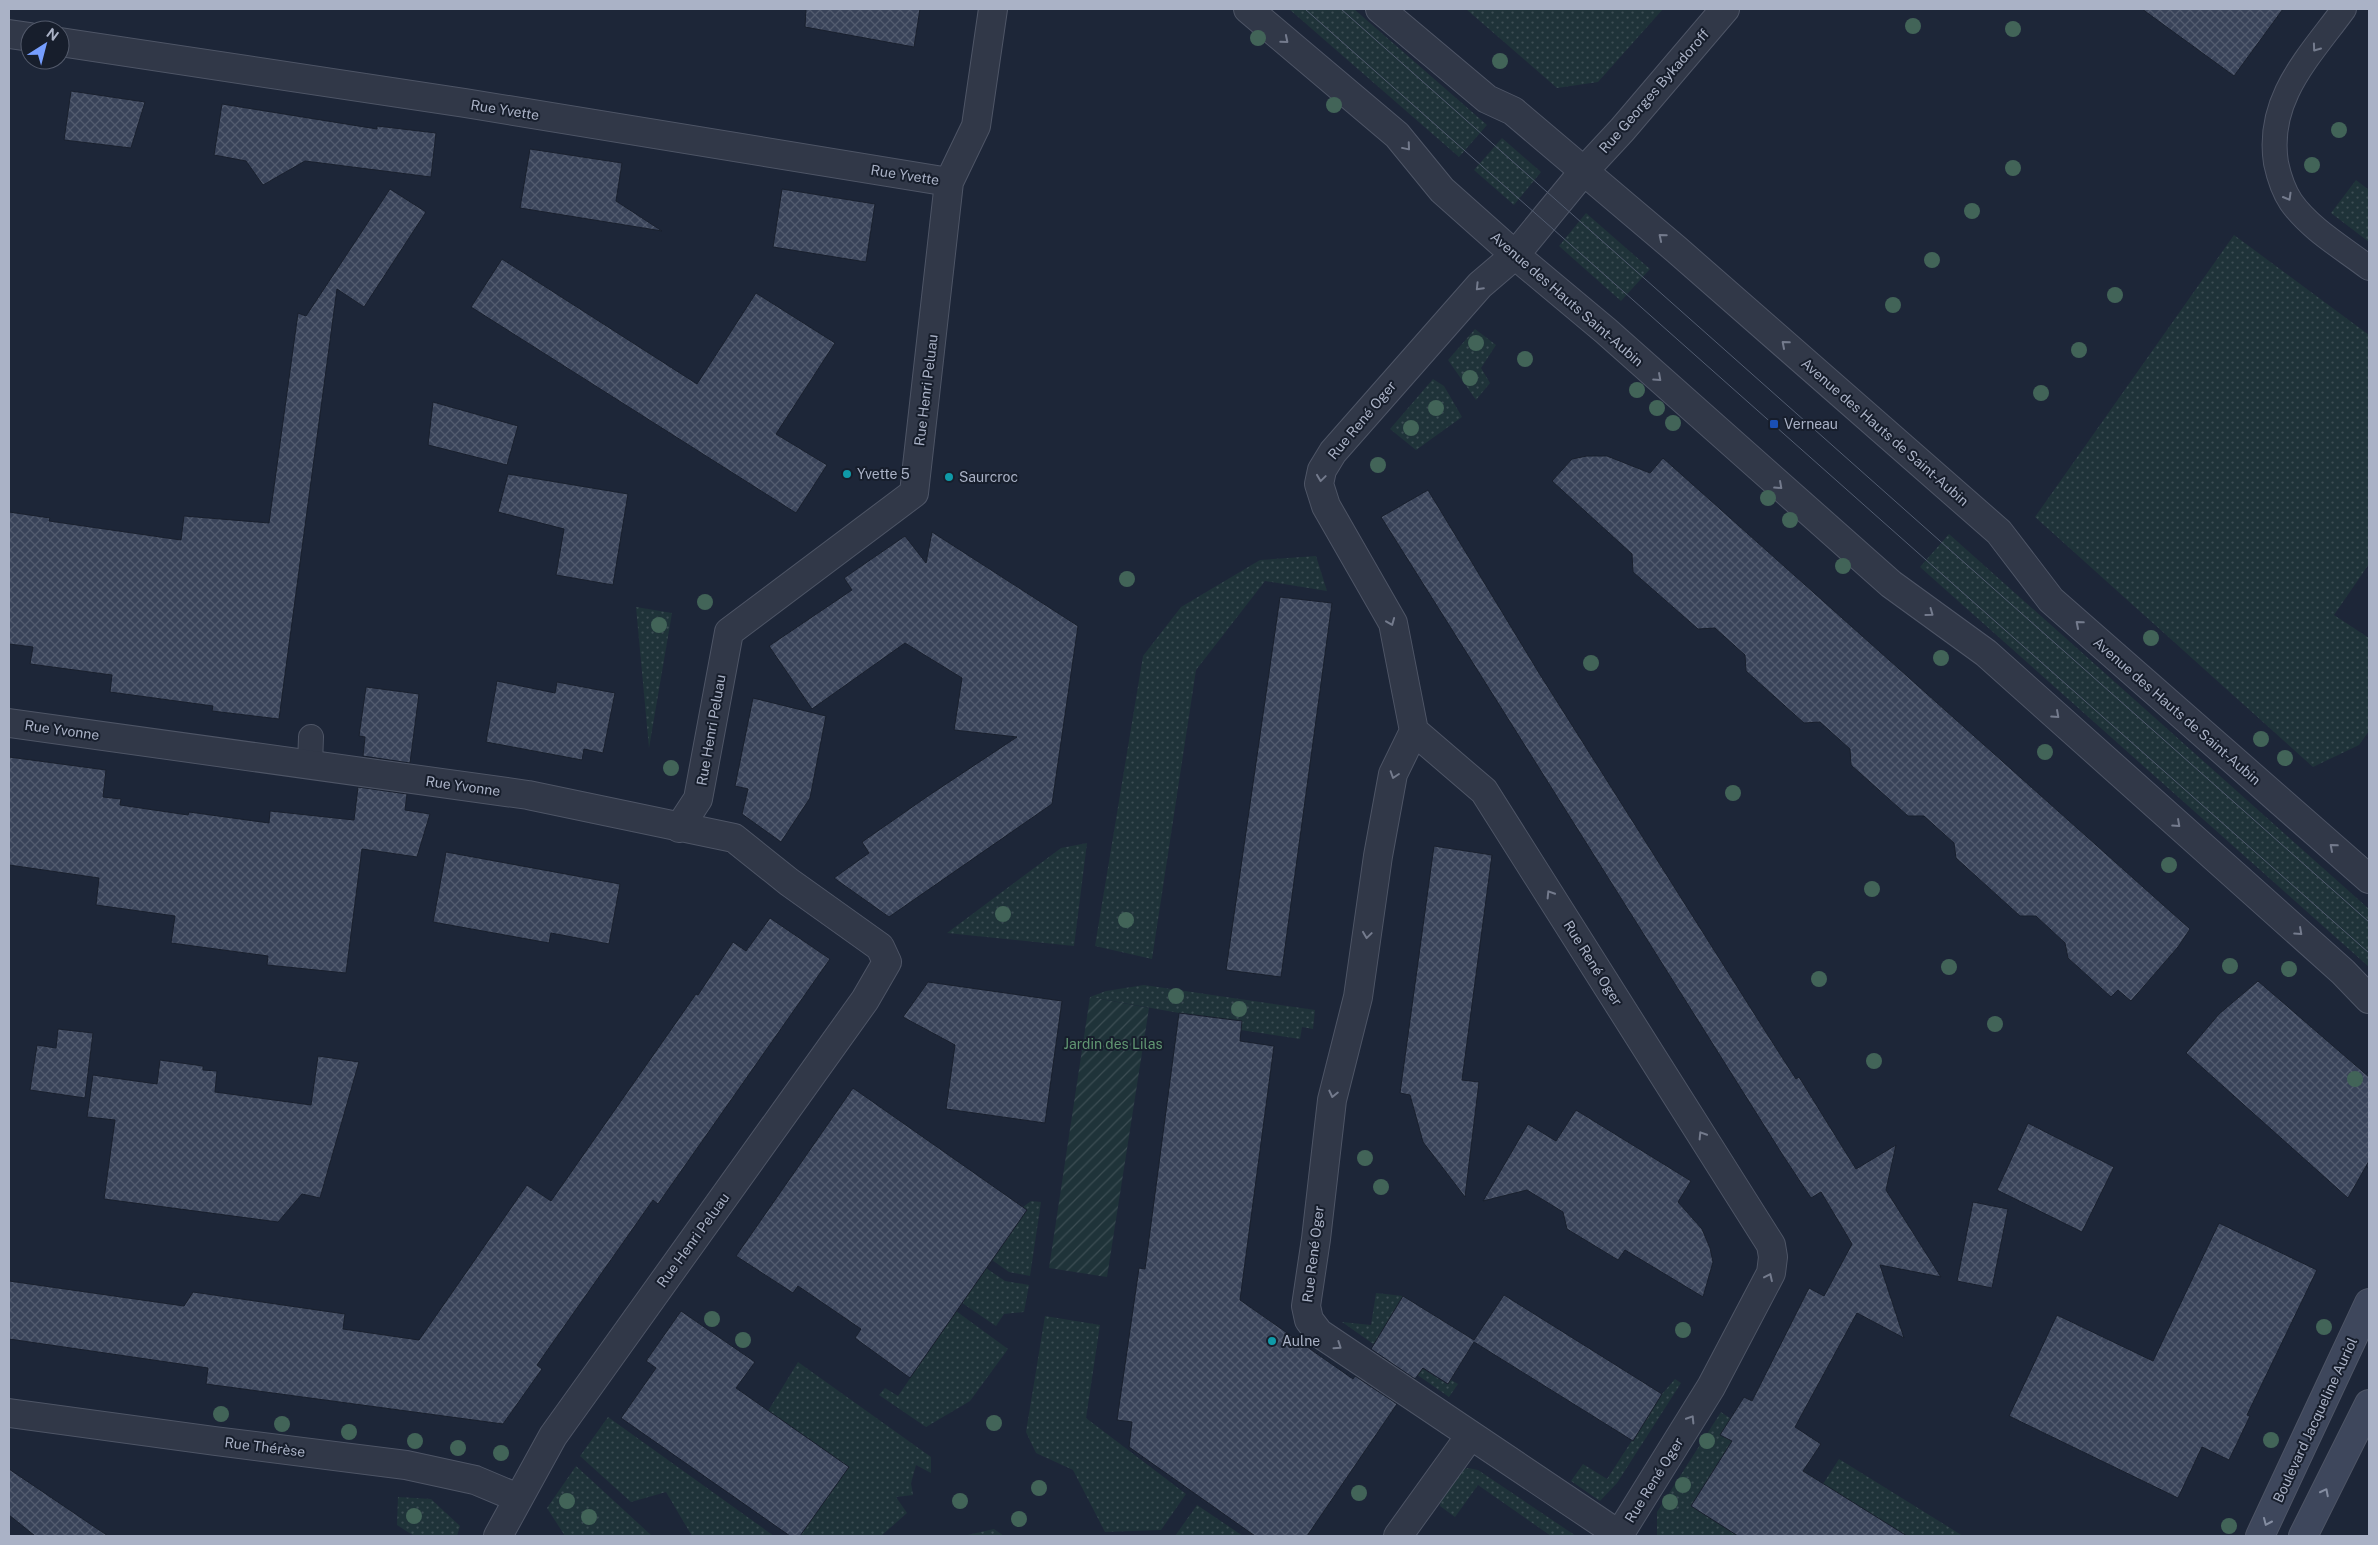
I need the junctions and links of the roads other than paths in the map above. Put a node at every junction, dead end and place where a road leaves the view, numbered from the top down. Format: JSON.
{"nodes":[{"id":1,"x":993,"y":9,"type":"edge"},
{"id":2,"x":1248,"y":9,"type":"edge"},
{"id":3,"x":1380,"y":9,"type":"edge"},
{"id":4,"x":1725,"y":9,"type":"edge"},
{"id":5,"x":2344,"y":9,"type":"edge"},
{"id":6,"x":70,"y":44,"type":"edge"},
{"id":7,"x":1583,"y":172,"type":"junction"},
{"id":8,"x":950,"y":182,"type":"junction"},
{"id":9,"x":1515,"y":254,"type":"junction"},
{"id":10,"x":2369,"y":268,"type":"edge"},
{"id":11,"x":9,"y":723,"type":"edge"},
{"id":12,"x":1414,"y":731,"type":"junction"},
{"id":13,"x":311,"y":737,"type":"dead end"},
{"id":14,"x":310,"y":764,"type":"junction"},
{"id":15,"x":679,"y":828,"type":"junction"},
{"id":16,"x":2369,"y":879,"type":"edge"},
{"id":17,"x":880,"y":947,"type":"joint"},
{"id":18,"x":2369,"y":999,"type":"edge"},
{"id":19,"x":2369,"y":1303,"type":"edge"},
{"id":20,"x":2369,"y":1404,"type":"edge"},
{"id":21,"x":9,"y":1413,"type":"edge"},
{"id":22,"x":1470,"y":1436,"type":"junction"},
{"id":23,"x":518,"y":1498,"type":"junction"},
{"id":24,"x":498,"y":1536,"type":"edge"},
{"id":25,"x":1398,"y":1536,"type":"edge"},
{"id":26,"x":1620,"y":1536,"type":"edge"},
{"id":27,"x":2260,"y":1536,"type":"edge"},
{"id":28,"x":2304,"y":1536,"type":"edge"}],
"edges":[{"from":1,"to":8,"type":"street","name":"Rue Henri Peluau"},
{"from":2,"to":9,"type":"street","name":"Avenue des Hauts Saint-Aubin","one_way":true},
{"from":3,"to":7,"type":"street","name":"Avenue des Hauts de Saint-Aubin"},
{"from":4,"to":7,"type":"street","name":"Rue Georges Bykadoroff"},
{"from":5,"to":10,"type":"lane","one_way":true},
{"from":6,"to":8,"type":"street","name":"Rue Yvette"},
{"from":7,"to":9,"type":"street","name":"Rue Georges Bykadoroff"},
{"from":16,"to":7,"type":"street","name":"Avenue des Hauts de Saint-Aubin","one_way":true},
{"from":8,"to":15,"type":"street","name":"Rue Henri Peluau"},
{"from":9,"to":12,"type":"street","name":"Rue René Oger","one_way":true},
{"from":9,"to":18,"type":"street","name":"Avenue des Hauts Saint-Aubin","one_way":true},
{"from":11,"to":14,"type":"street","name":"Rue Yvonne"},
{"from":12,"to":22,"type":"street","name":"Rue René Oger","one_way":true},
{"from":26,"to":12,"type":"street","name":"Rue René Oger","one_way":true},
{"from":13,"to":14,"type":"lane"},
{"from":14,"to":15,"type":"street","name":"Rue Yvonne"},
{"from":15,"to":17,"type":"street","name":"Rue Yvonne"},
{"from":17,"to":23,"type":"street","name":"Rue Henri Peluau"},
{"from":19,"to":27,"type":"main road","name":"Boulevard Jacqueline Auriol","one_way":true},
{"from":28,"to":20,"type":"main road","one_way":true},
{"from":21,"to":23,"type":"street","name":"Rue Thérèse"},
{"from":22,"to":25,"type":"street"},
{"from":22,"to":26,"type":"street","name":"Rue René Oger"},
{"from":23,"to":24,"type":"street","name":"Rue Henri Peluau"}]}
